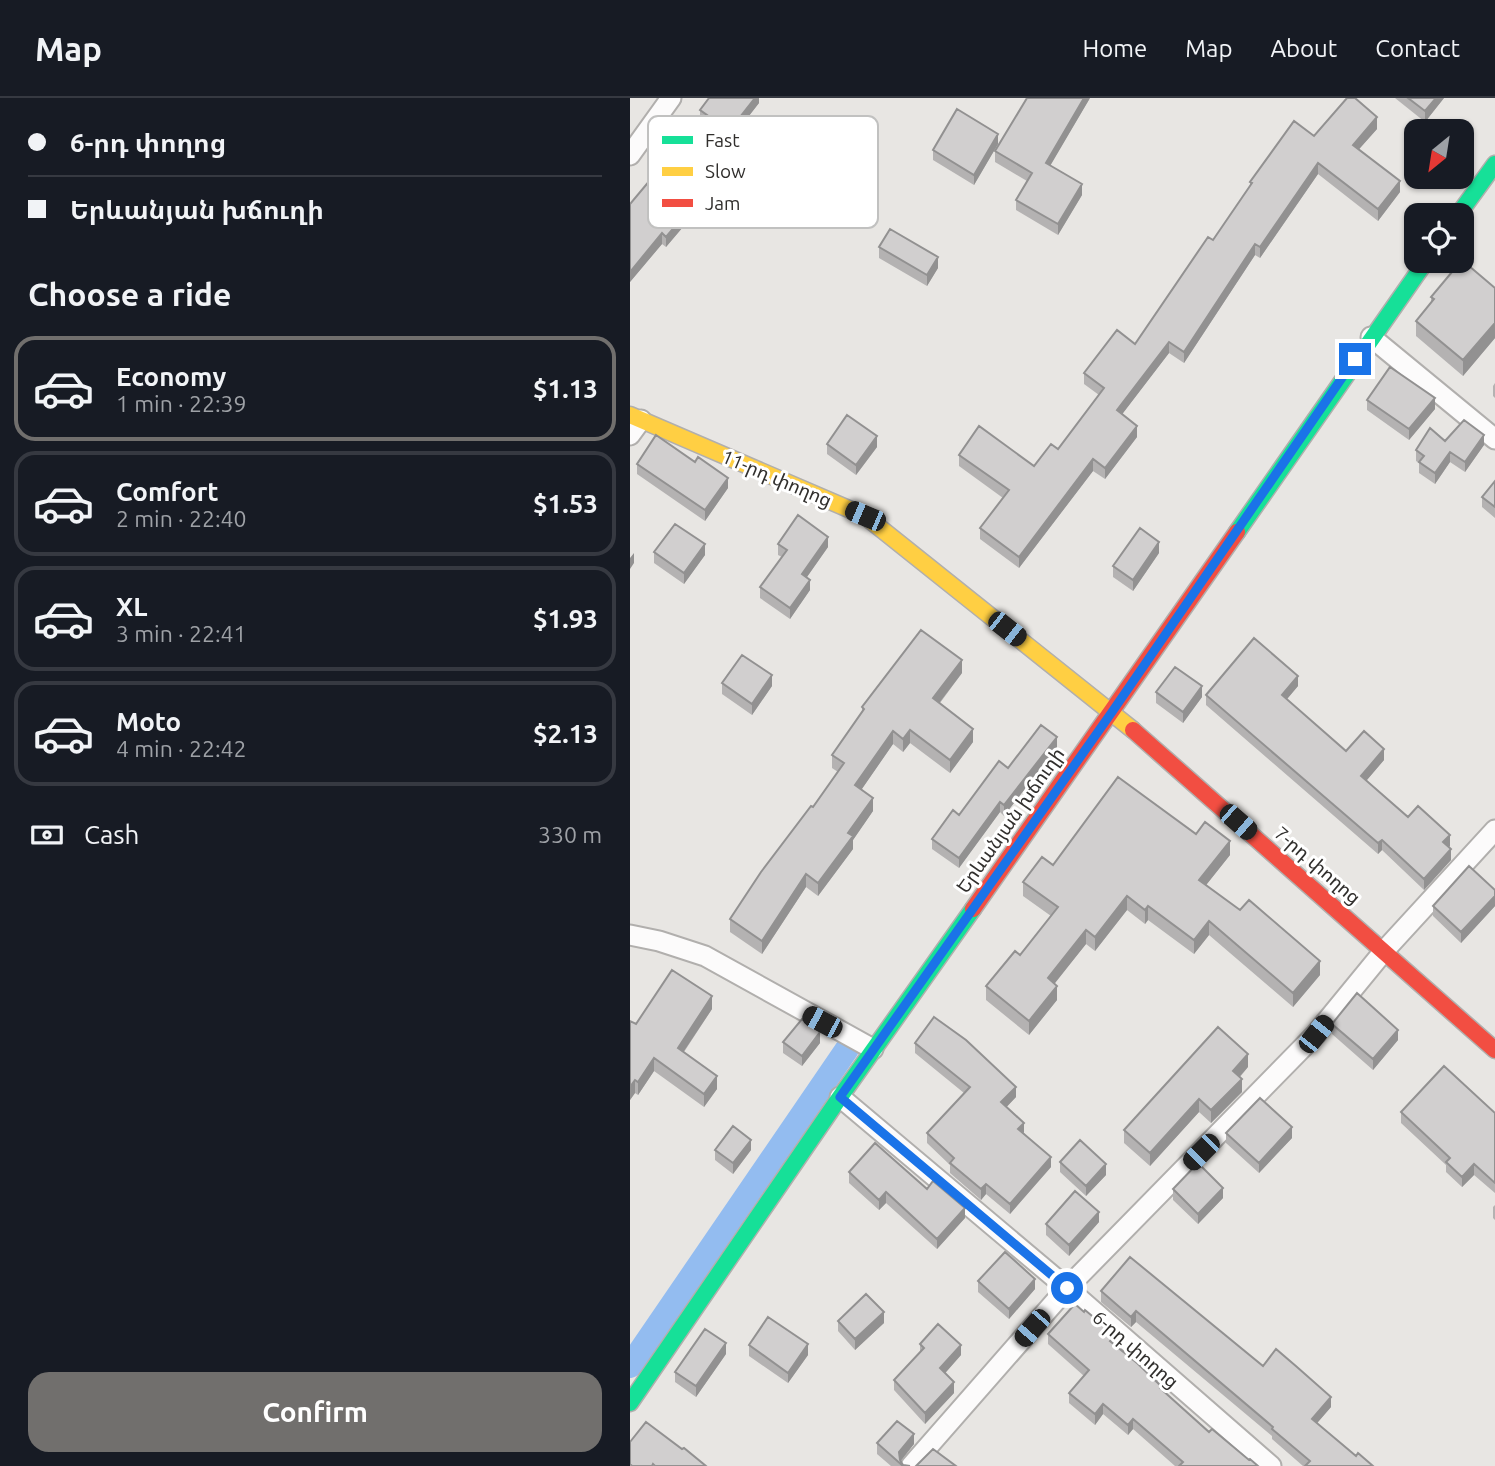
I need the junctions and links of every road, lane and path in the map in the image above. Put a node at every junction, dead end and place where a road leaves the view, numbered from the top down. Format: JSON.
{"nodes":[{"id":1,"x":671,"y":98,"type":"edge"},
{"id":2,"x":658,"y":116,"type":"edge"},
{"id":3,"x":648,"y":130,"type":"edge"},
{"id":4,"x":630,"y":155,"type":"edge"},
{"id":5,"x":1495,"y":164,"type":"edge"},
{"id":6,"x":1467,"y":203,"type":"edge"},
{"id":7,"x":1417,"y":273,"type":"edge"},
{"id":8,"x":1371,"y":337,"type":"junction"},
{"id":9,"x":634,"y":423,"type":"edge"},
{"id":10,"x":1495,"y":439,"type":"edge"},
{"id":11,"x":1112,"y":712,"type":"junction"},
{"id":12,"x":1495,"y":830,"type":"edge"},
{"id":13,"x":630,"y":935,"type":"edge"},
{"id":14,"x":1384,"y":951,"type":"junction"},
{"id":15,"x":873,"y":1049,"type":"junction"},
{"id":16,"x":1495,"y":1050,"type":"edge"},
{"id":17,"x":840,"y":1097,"type":"junction"},
{"id":18,"x":1067,"y":1288,"type":"junction"},
{"id":19,"x":630,"y":1403,"type":"edge"},
{"id":20,"x":911,"y":1466,"type":"edge"},
{"id":21,"x":1271,"y":1466,"type":"edge"}],
"edges":[{"from":1,"to":2,"type":"street"},
{"from":3,"to":4,"type":"street"},
{"from":5,"to":6,"type":"main road"},
{"from":7,"to":8,"type":"main road","name":"Երևանյան խճուղի"},
{"from":8,"to":10,"type":"street"},
{"from":8,"to":11,"type":"main road","name":"Երևանյան խճուղի"},
{"from":9,"to":11,"type":"main road","name":"11-րդ փողոց"},
{"from":11,"to":14,"type":"main road","name":"7-րդ փողոց"},
{"from":11,"to":15,"type":"main road","name":"Երևանյան խճուղի"},
{"from":12,"to":14,"type":"street"},
{"from":13,"to":15,"type":"street"},
{"from":14,"to":16,"type":"main road","name":"7-րդ փողոց"},
{"from":14,"to":18,"type":"street"},
{"from":15,"to":17,"type":"main road","name":"Երևանյան խճուղի"},
{"from":17,"to":18,"type":"street","name":"6-րդ փողոց"},
{"from":17,"to":19,"type":"main road","name":"Երևանյան խճուղի"},
{"from":18,"to":20,"type":"street"},
{"from":18,"to":21,"type":"street","name":"6-րդ փողոց"}]}
